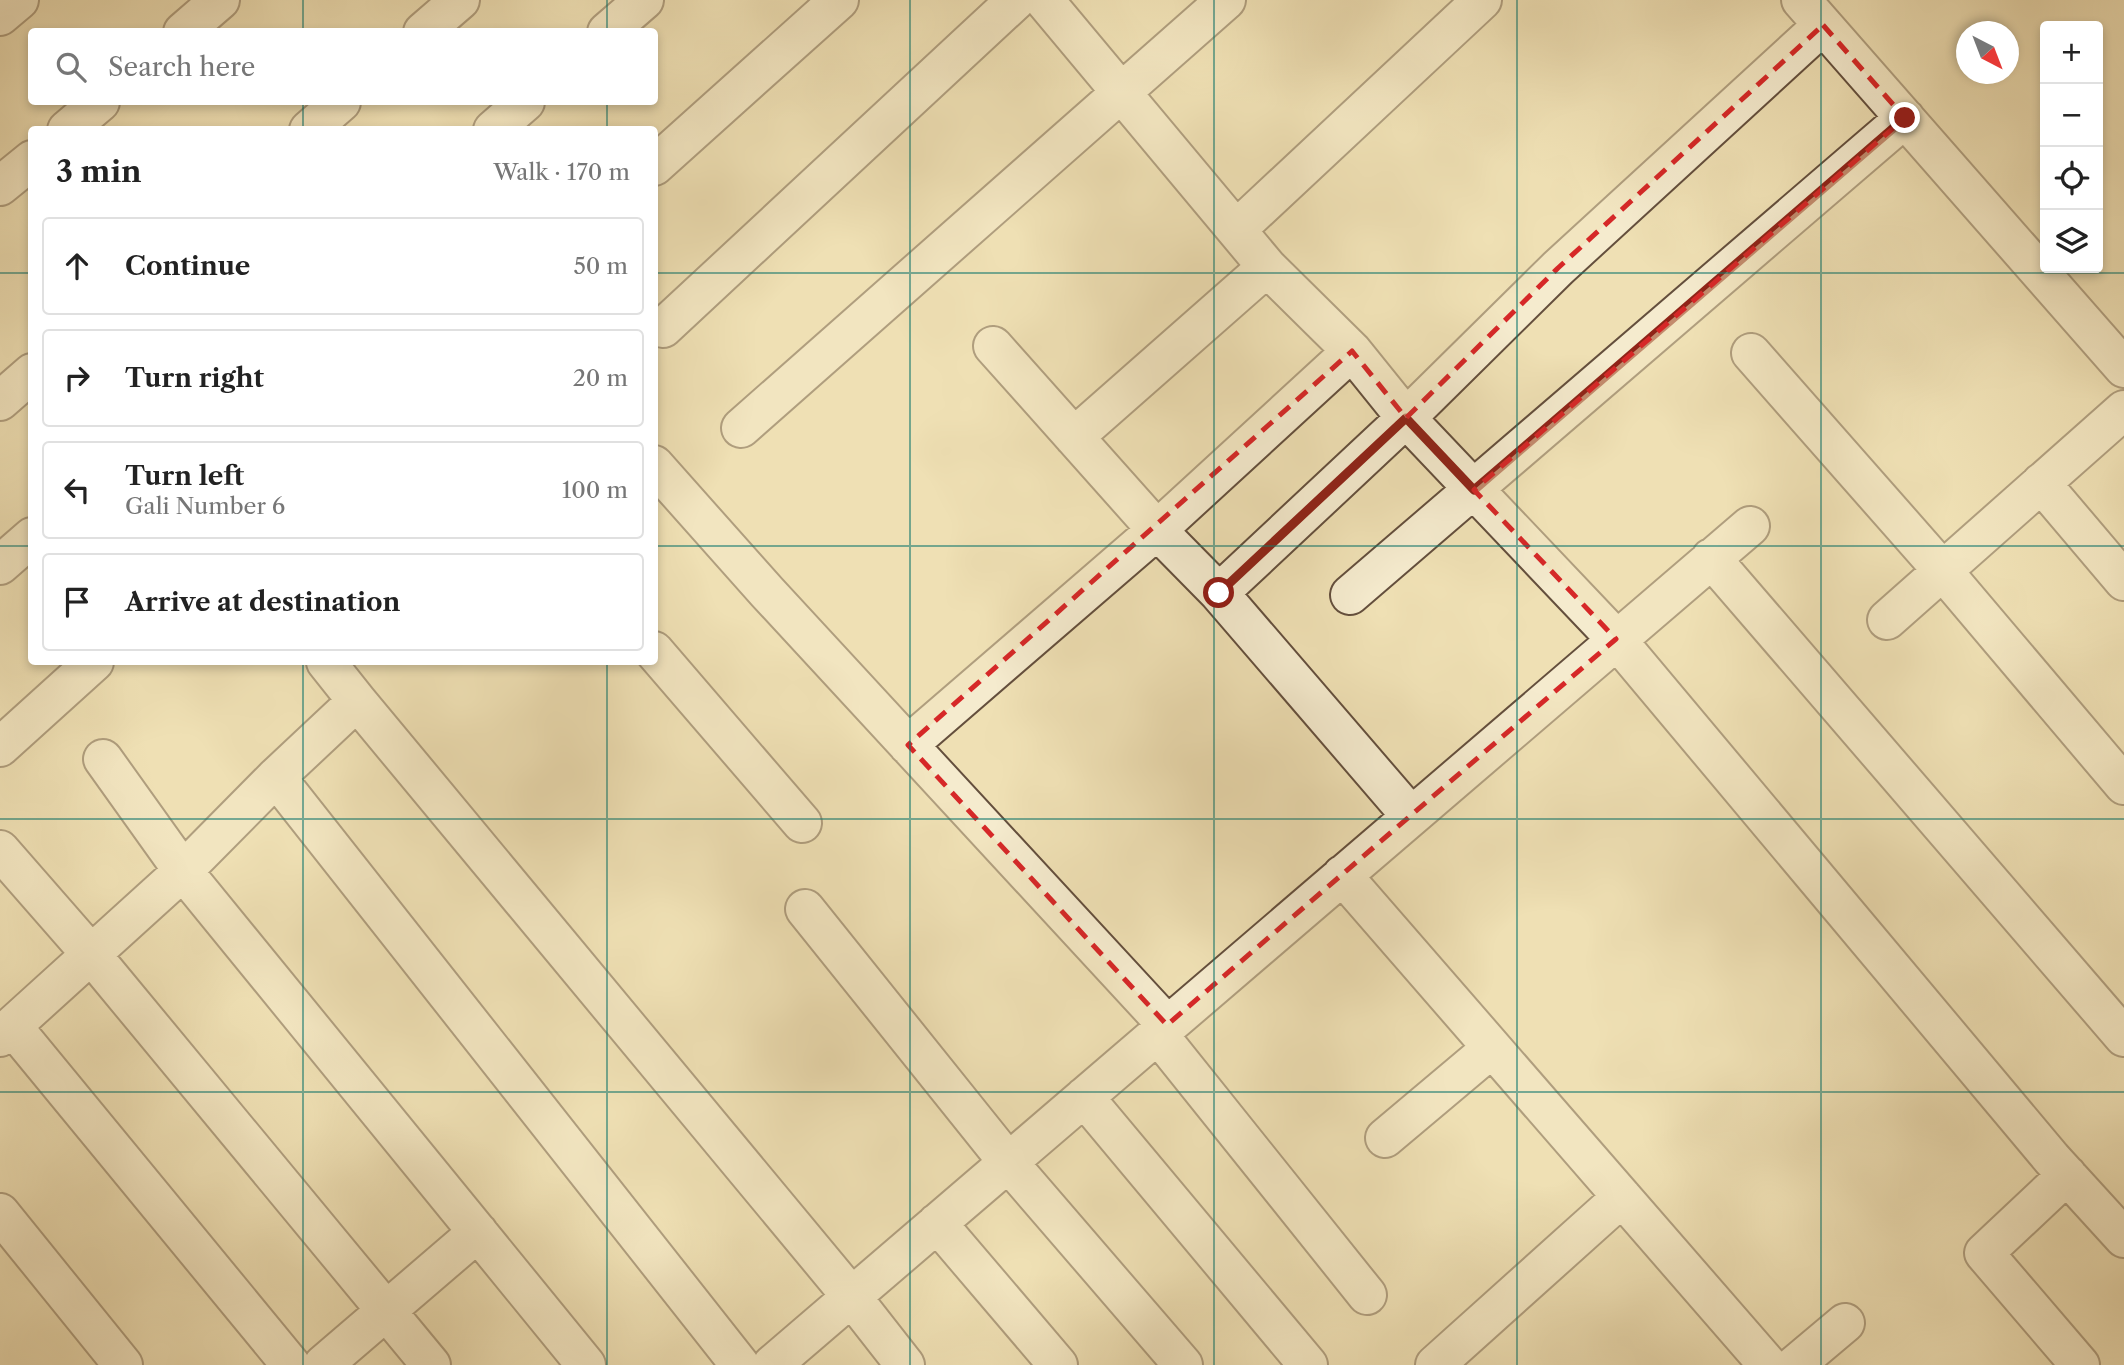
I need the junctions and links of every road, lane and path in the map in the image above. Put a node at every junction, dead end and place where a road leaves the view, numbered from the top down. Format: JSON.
{"nodes":[{"id":1,"x":19,"y":0,"type":"edge"},
{"id":2,"x":220,"y":0,"type":"edge"},
{"id":3,"x":460,"y":0,"type":"edge"},
{"id":4,"x":644,"y":0,"type":"edge"},
{"id":5,"x":839,"y":0,"type":"edge"},
{"id":6,"x":1016,"y":0,"type":"edge"},
{"id":7,"x":1044,"y":0,"type":"edge"},
{"id":8,"x":1226,"y":0,"type":"edge"},
{"id":9,"x":1482,"y":0,"type":"edge"},
{"id":10,"x":1812,"y":12,"type":"edge"},
{"id":11,"x":0,"y":16,"type":"edge"},
{"id":12,"x":188,"y":28,"type":"edge"},
{"id":13,"x":428,"y":28,"type":"edge"},
{"id":14,"x":612,"y":28,"type":"edge"},
{"id":15,"x":1121,"y":92,"type":"junction"},
{"id":16,"x":96,"y":105,"type":"edge"},
{"id":17,"x":338,"y":105,"type":"edge"},
{"id":18,"x":522,"y":105,"type":"edge"},
{"id":19,"x":1905,"y":118,"type":"junction"},
{"id":20,"x":72,"y":126,"type":"edge"},
{"id":21,"x":314,"y":126,"type":"edge"},
{"id":22,"x":498,"y":126,"type":"edge"},
{"id":23,"x":658,"y":162,"type":"edge"},
{"id":24,"x":28,"y":163,"type":"edge"},
{"id":25,"x":0,"y":186,"type":"edge"},
{"id":26,"x":1236,"y":230,"type":"junction"},
{"id":27,"x":1267,"y":267,"type":"junction"},
{"id":28,"x":663,"y":328,"type":"dead end"},
{"id":29,"x":993,"y":346,"type":"dead end"},
{"id":30,"x":1352,"y":351,"type":"junction"},
{"id":31,"x":1751,"y":353,"type":"dead end"},
{"id":32,"x":2124,"y":368,"type":"edge"},
{"id":33,"x":28,"y":376,"type":"edge"},
{"id":34,"x":0,"y":401,"type":"edge"},
{"id":35,"x":2124,"y":410,"type":"edge"},
{"id":36,"x":1406,"y":418,"type":"junction"},
{"id":37,"x":741,"y":428,"type":"dead end"},
{"id":38,"x":1074,"y":437,"type":"junction"},
{"id":39,"x":658,"y":469,"type":"edge"},
{"id":40,"x":2042,"y":483,"type":"junction"},
{"id":41,"x":1474,"y":490,"type":"junction"},
{"id":42,"x":1750,"y":526,"type":"dead end"},
{"id":43,"x":1157,"y":530,"type":"junction"},
{"id":44,"x":28,"y":540,"type":"edge"},
{"id":45,"x":1711,"y":558,"type":"junction"},
{"id":46,"x":0,"y":565,"type":"edge"},
{"id":47,"x":1942,"y":570,"type":"junction"},
{"id":48,"x":2124,"y":582,"type":"edge"},
{"id":49,"x":1219,"y":593,"type":"junction"},
{"id":50,"x":1350,"y":595,"type":"dead end"},
{"id":51,"x":1887,"y":620,"type":"dead end"},
{"id":52,"x":1616,"y":639,"type":"junction"},
{"id":53,"x":658,"y":656,"type":"edge"},
{"id":54,"x":91,"y":665,"type":"edge"},
{"id":55,"x":329,"y":665,"type":"edge"},
{"id":56,"x":357,"y":701,"type":"junction"},
{"id":57,"x":908,"y":745,"type":"junction"},
{"id":58,"x":0,"y":747,"type":"edge"},
{"id":59,"x":103,"y":759,"type":"dead end"},
{"id":60,"x":276,"y":777,"type":"junction"},
{"id":61,"x":2124,"y":785,"type":"edge"},
{"id":62,"x":1411,"y":816,"type":"junction"},
{"id":63,"x":803,"y":823,"type":"dead end"},
{"id":64,"x":0,"y":850,"type":"edge"},
{"id":65,"x":183,"y":871,"type":"junction"},
{"id":66,"x":1342,"y":875,"type":"junction"},
{"id":67,"x":805,"y":909,"type":"dead end"},
{"id":68,"x":90,"y":953,"type":"junction"},
{"id":69,"x":1162,"y":1029,"type":"junction"},
{"id":70,"x":6,"y":1031,"type":"edge"},
{"id":71,"x":2124,"y":1037,"type":"edge"},
{"id":72,"x":1493,"y":1048,"type":"junction"},
{"id":73,"x":1084,"y":1097,"type":"junction"},
{"id":74,"x":1385,"y":1138,"type":"dead end"},
{"id":75,"x":1008,"y":1162,"type":"junction"},
{"id":76,"x":2067,"y":1175,"type":"junction"},
{"id":77,"x":1622,"y":1197,"type":"junction"},
{"id":78,"x":0,"y":1213,"type":"edge"},
{"id":79,"x":937,"y":1223,"type":"junction"},
{"id":80,"x":478,"y":1232,"type":"junction"},
{"id":81,"x":2124,"y":1238,"type":"edge"},
{"id":82,"x":1367,"y":1295,"type":"dead end"},
{"id":83,"x":852,"y":1296,"type":"junction"},
{"id":84,"x":386,"y":1310,"type":"junction"},
{"id":85,"x":1844,"y":1323,"type":"dead end"},
{"id":86,"x":123,"y":1365,"type":"edge"},
{"id":87,"x":291,"y":1365,"type":"edge"},
{"id":88,"x":323,"y":1365,"type":"edge"},
{"id":89,"x":431,"y":1365,"type":"edge"},
{"id":90,"x":586,"y":1365,"type":"edge"},
{"id":91,"x":740,"y":1365,"type":"edge"},
{"id":92,"x":772,"y":1365,"type":"edge"},
{"id":93,"x":905,"y":1365,"type":"edge"},
{"id":94,"x":1058,"y":1365,"type":"edge"},
{"id":95,"x":1183,"y":1365,"type":"edge"},
{"id":96,"x":1308,"y":1365,"type":"edge"},
{"id":97,"x":1435,"y":1365,"type":"edge"},
{"id":98,"x":1768,"y":1365,"type":"edge"},
{"id":99,"x":1795,"y":1365,"type":"edge"},
{"id":100,"x":2080,"y":1365,"type":"edge"}],
"edges":[{"from":1,"to":11,"type":"street"},
{"from":2,"to":12,"type":"street"},
{"from":3,"to":13,"type":"street"},
{"from":4,"to":14,"type":"street"},
{"from":5,"to":23,"type":"street"},
{"from":6,"to":28,"type":"street"},
{"from":7,"to":15,"type":"street"},
{"from":8,"to":15,"type":"street"},
{"from":9,"to":26,"type":"street"},
{"from":10,"to":19,"type":"street"},
{"from":10,"to":36,"type":"street"},
{"from":15,"to":26,"type":"street"},
{"from":15,"to":37,"type":"street"},
{"from":16,"to":20,"type":"street"},
{"from":17,"to":21,"type":"street"},
{"from":18,"to":22,"type":"street"},
{"from":19,"to":32,"type":"street"},
{"from":19,"to":41,"type":"street"},
{"from":24,"to":25,"type":"street"},
{"from":26,"to":27,"type":"street"},
{"from":27,"to":30,"type":"street"},
{"from":27,"to":38,"type":"street"},
{"from":29,"to":38,"type":"street"},
{"from":30,"to":36,"type":"street"},
{"from":30,"to":43,"type":"street"},
{"from":31,"to":47,"type":"street"},
{"from":33,"to":34,"type":"street"},
{"from":35,"to":40,"type":"street"},
{"from":36,"to":41,"type":"street"},
{"from":36,"to":49,"type":"street"},
{"from":38,"to":43,"type":"street"},
{"from":39,"to":57,"type":"street"},
{"from":40,"to":47,"type":"street"},
{"from":40,"to":48,"type":"street"},
{"from":41,"to":50,"type":"street"},
{"from":41,"to":52,"type":"street"},
{"from":42,"to":45,"type":"street"},
{"from":43,"to":49,"type":"street"},
{"from":43,"to":57,"type":"street"},
{"from":44,"to":46,"type":"street"},
{"from":45,"to":52,"type":"street"},
{"from":45,"to":71,"type":"street"},
{"from":47,"to":51,"type":"street"},
{"from":47,"to":61,"type":"street"},
{"from":49,"to":62,"type":"street"},
{"from":52,"to":62,"type":"street"},
{"from":52,"to":76,"type":"street"},
{"from":53,"to":63,"type":"street"},
{"from":54,"to":58,"type":"street"},
{"from":55,"to":56,"type":"street"},
{"from":56,"to":60,"type":"street"},
{"from":56,"to":83,"type":"street"},
{"from":57,"to":69,"type":"street"},
{"from":59,"to":65,"type":"street"},
{"from":60,"to":65,"type":"street"},
{"from":60,"to":91,"type":"street"},
{"from":62,"to":66,"type":"street"},
{"from":64,"to":68,"type":"street"},
{"from":65,"to":68,"type":"street"},
{"from":65,"to":80,"type":"street"},
{"from":66,"to":69,"type":"street"},
{"from":66,"to":72,"type":"street"},
{"from":67,"to":75,"type":"street"},
{"from":68,"to":70,"type":"street"},
{"from":68,"to":84,"type":"street"},
{"from":69,"to":73,"type":"street"},
{"from":69,"to":82,"type":"street"},
{"from":70,"to":87,"type":"street"},
{"from":72,"to":74,"type":"street"},
{"from":72,"to":77,"type":"street"},
{"from":73,"to":75,"type":"street"},
{"from":73,"to":96,"type":"street"},
{"from":75,"to":79,"type":"street"},
{"from":75,"to":95,"type":"street"},
{"from":76,"to":81,"type":"street"},
{"from":76,"to":100,"type":"street"},
{"from":77,"to":97,"type":"street"},
{"from":77,"to":98,"type":"street"},
{"from":78,"to":86,"type":"street"},
{"from":79,"to":83,"type":"street"},
{"from":79,"to":94,"type":"street"},
{"from":80,"to":84,"type":"street"},
{"from":80,"to":90,"type":"street"},
{"from":83,"to":92,"type":"street"},
{"from":83,"to":93,"type":"street"},
{"from":84,"to":88,"type":"street"},
{"from":84,"to":89,"type":"street"},
{"from":85,"to":99,"type":"street"}]}
